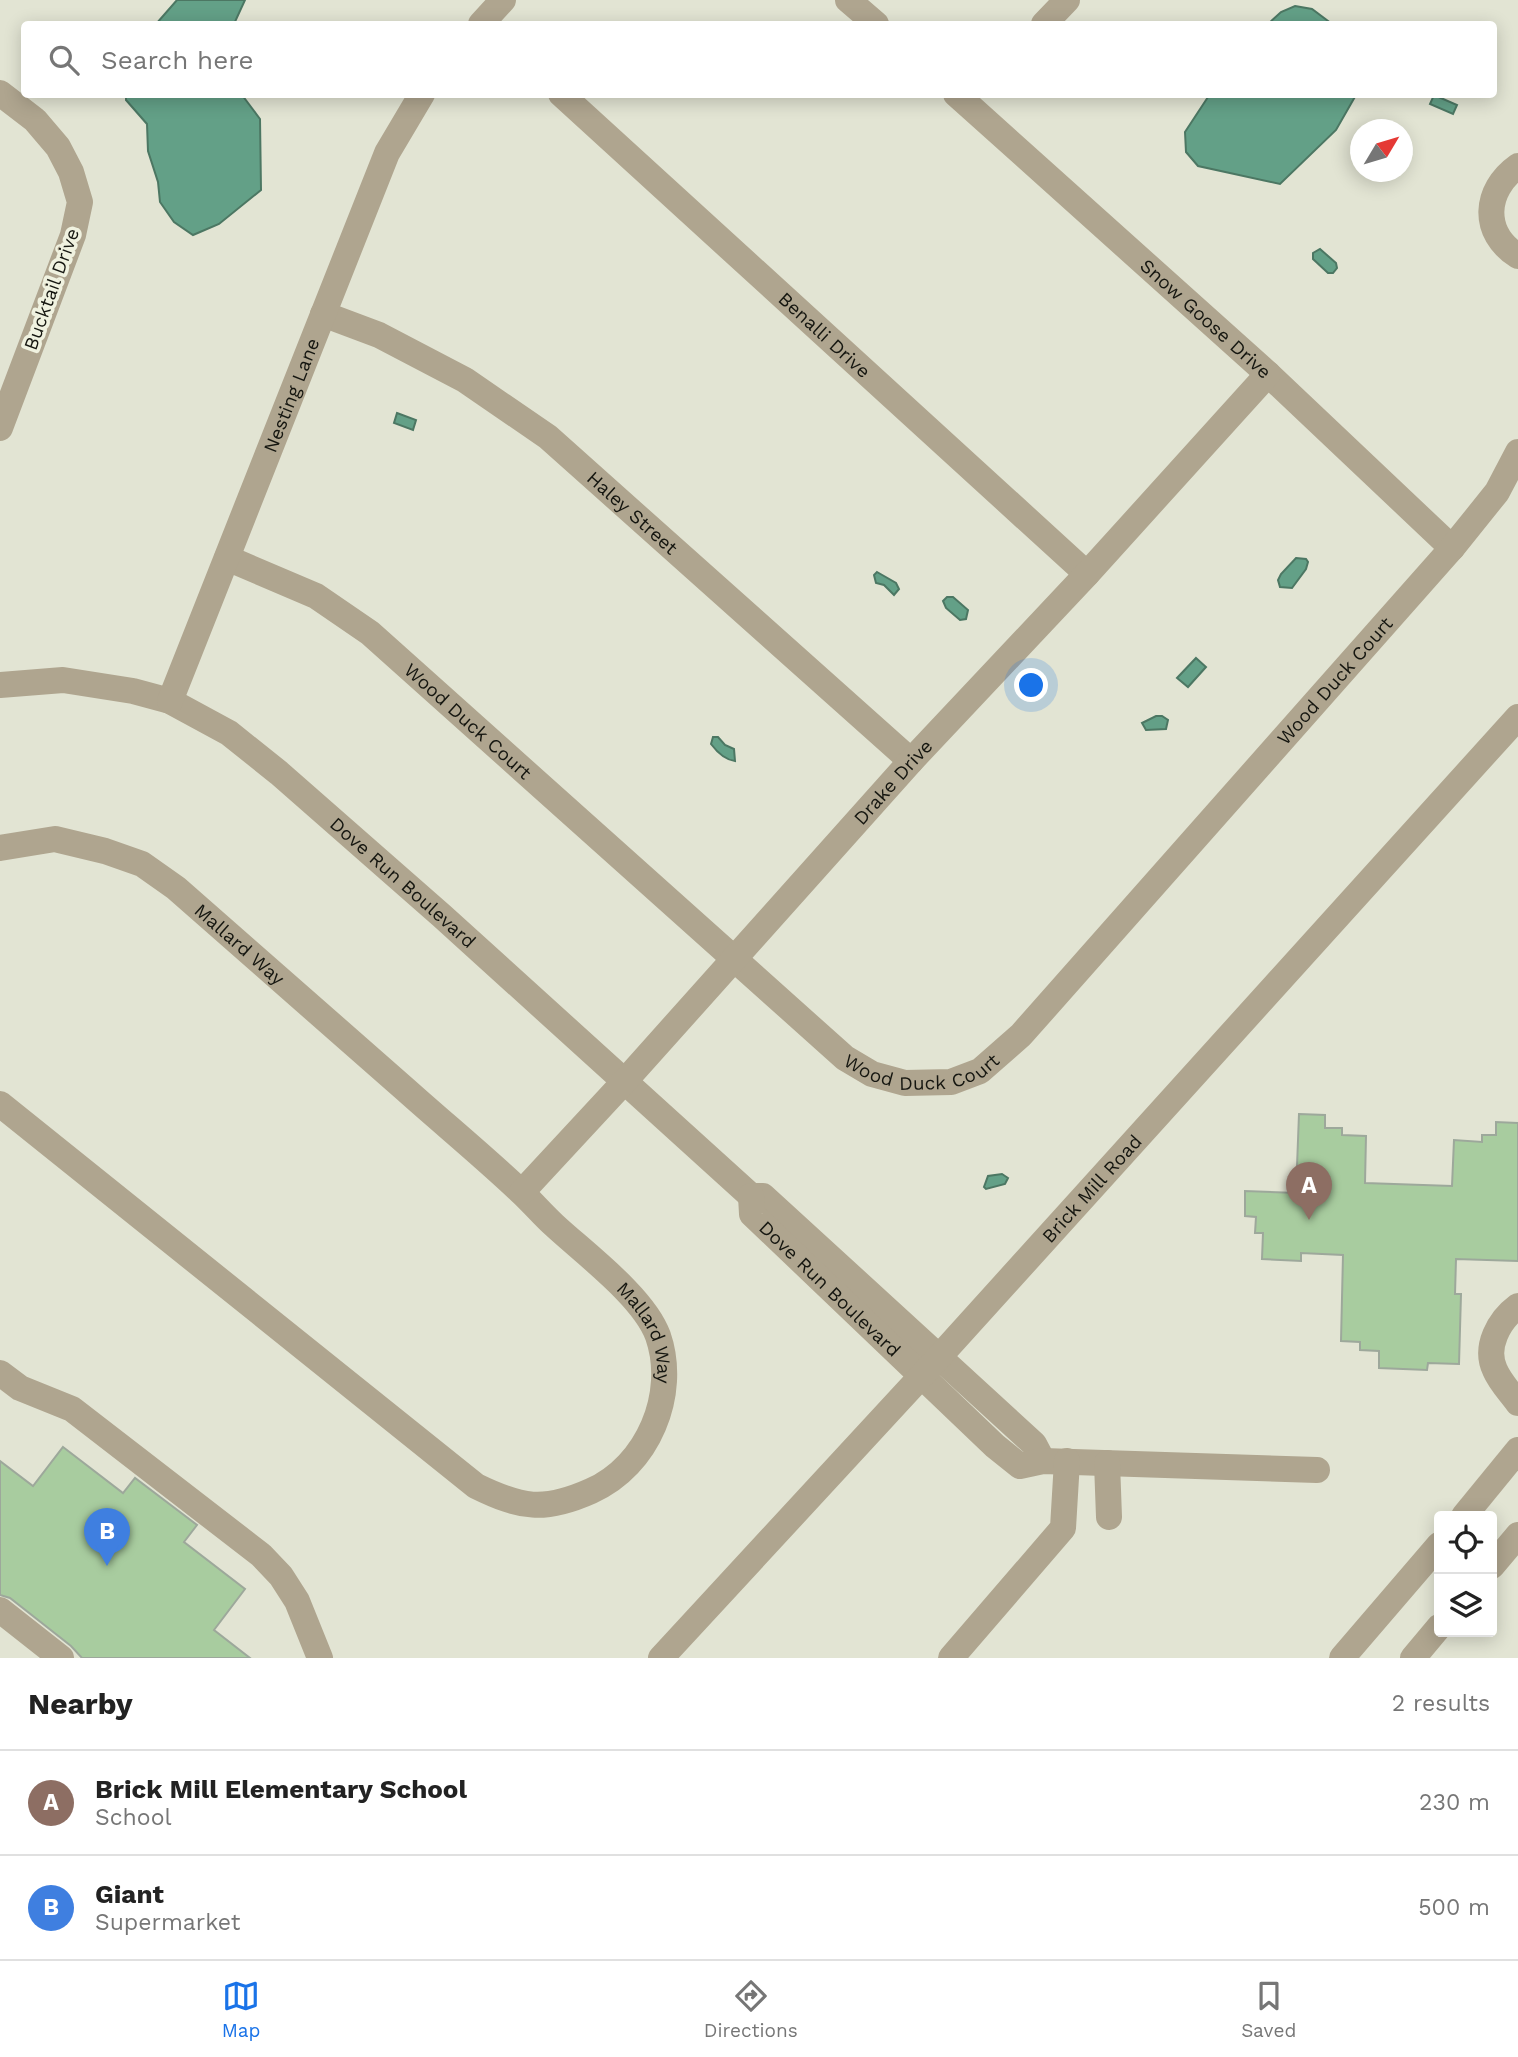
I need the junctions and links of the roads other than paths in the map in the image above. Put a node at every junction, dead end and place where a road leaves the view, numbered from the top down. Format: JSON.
{"nodes":[{"id":1,"x":503,"y":0,"type":"edge"},
{"id":2,"x":848,"y":0,"type":"edge"},
{"id":3,"x":1067,"y":0,"type":"edge"},
{"id":4,"x":485,"y":21,"type":"edge"},
{"id":5,"x":872,"y":21,"type":"edge"},
{"id":6,"x":1047,"y":21,"type":"edge"},
{"id":7,"x":0,"y":93,"type":"edge"},
{"id":8,"x":420,"y":98,"type":"edge"},
{"id":9,"x":565,"y":98,"type":"edge"},
{"id":10,"x":969,"y":99,"type":"edge"},
{"id":11,"x":1518,"y":166,"type":"edge"},
{"id":12,"x":1518,"y":256,"type":"edge"},
{"id":13,"x":323,"y":314,"type":"junction"},
{"id":14,"x":1268,"y":374,"type":"junction"},
{"id":15,"x":0,"y":428,"type":"edge"},
{"id":16,"x":1518,"y":452,"type":"edge"},
{"id":17,"x":1452,"y":548,"type":"junction"},
{"id":18,"x":227,"y":558,"type":"junction"},
{"id":19,"x":1087,"y":574,"type":"junction"},
{"id":20,"x":0,"y":685,"type":"edge"},
{"id":21,"x":170,"y":701,"type":"junction"},
{"id":22,"x":1518,"y":717,"type":"edge"},
{"id":23,"x":911,"y":761,"type":"junction"},
{"id":24,"x":0,"y":848,"type":"edge"},
{"id":25,"x":733,"y":959,"type":"junction"},
{"id":26,"x":624,"y":1082,"type":"junction"},
{"id":27,"x":0,"y":1104,"type":"edge"},
{"id":28,"x":522,"y":1192,"type":"junction"},
{"id":29,"x":751,"y":1196,"type":"junction"},
{"id":30,"x":1518,"y":1306,"type":"edge"},
{"id":31,"x":939,"y":1357,"type":"junction"},
{"id":32,"x":0,"y":1373,"type":"edge"},
{"id":33,"x":922,"y":1376,"type":"junction"},
{"id":34,"x":1518,"y":1403,"type":"edge"},
{"id":35,"x":1518,"y":1450,"type":"edge"},
{"id":36,"x":1055,"y":1461,"type":"junction"},
{"id":37,"x":1107,"y":1463,"type":"junction"},
{"id":38,"x":1317,"y":1470,"type":"dead end"},
{"id":39,"x":1468,"y":1511,"type":"edge"},
{"id":40,"x":1109,"y":1517,"type":"dead end"},
{"id":41,"x":1518,"y":1535,"type":"edge"},
{"id":42,"x":1434,"y":1551,"type":"edge"},
{"id":43,"x":1497,"y":1560,"type":"edge"},
{"id":44,"x":0,"y":1610,"type":"edge"},
{"id":45,"x":1434,"y":1633,"type":"edge"},
{"id":46,"x":61,"y":1658,"type":"edge"},
{"id":47,"x":320,"y":1658,"type":"edge"},
{"id":48,"x":661,"y":1658,"type":"edge"},
{"id":49,"x":951,"y":1658,"type":"edge"},
{"id":50,"x":1342,"y":1658,"type":"edge"},
{"id":51,"x":1413,"y":1658,"type":"edge"}],
"edges":[{"from":1,"to":4,"type":"street"},
{"from":2,"to":5,"type":"street"},
{"from":3,"to":6,"type":"street"},
{"from":7,"to":15,"type":"street","name":"Bucktail Drive"},
{"from":8,"to":13,"type":"street","name":"Nesting Lane"},
{"from":9,"to":19,"type":"street","name":"Benalli Drive"},
{"from":10,"to":14,"type":"street","name":"Snow Goose Drive"},
{"from":11,"to":12,"type":"street"},
{"from":13,"to":18,"type":"street","name":"Nesting Lane"},
{"from":13,"to":23,"type":"street","name":"Haley Street"},
{"from":14,"to":17,"type":"street","name":"Snow Goose Drive"},
{"from":14,"to":19,"type":"street","name":"Drake Drive"},
{"from":16,"to":17,"type":"street","name":"Wood Duck Court"},
{"from":17,"to":25,"type":"street","name":"Wood Duck Court"},
{"from":18,"to":21,"type":"street","name":"Nesting Lane"},
{"from":18,"to":25,"type":"street","name":"Wood Duck Court"},
{"from":19,"to":23,"type":"street","name":"Drake Drive"},
{"from":20,"to":21,"type":"street","name":"Dove Run Boulevard"},
{"from":21,"to":26,"type":"street","name":"Dove Run Boulevard"},
{"from":22,"to":31,"type":"street","name":"Brick Mill Road"},
{"from":23,"to":25,"type":"street","name":"Drake Drive"},
{"from":24,"to":28,"type":"street","name":"Mallard Way"},
{"from":25,"to":26,"type":"street","name":"Drake Drive"},
{"from":26,"to":28,"type":"street","name":"Drake Drive"},
{"from":26,"to":29,"type":"street","name":"Dove Run Boulevard"},
{"from":27,"to":28,"type":"street","name":"Mallard Way"},
{"from":29,"to":31,"type":"street","name":"Dove Run Boulevard"},
{"from":29,"to":33,"type":"street","name":"Dove Run Boulevard"},
{"from":30,"to":34,"type":"street"},
{"from":31,"to":33,"type":"street","name":"Brick Mill Road"},
{"from":31,"to":36,"type":"street","name":"Dove Run Boulevard"},
{"from":32,"to":47,"type":"street"},
{"from":33,"to":36,"type":"street","name":"Dove Run Boulevard"},
{"from":33,"to":48,"type":"street","name":"Brick Mill Road"},
{"from":35,"to":39,"type":"street"},
{"from":36,"to":37,"type":"street"},
{"from":36,"to":49,"type":"street"},
{"from":37,"to":38,"type":"street"},
{"from":37,"to":40,"type":"street"},
{"from":41,"to":43,"type":"street"},
{"from":42,"to":50,"type":"street"},
{"from":44,"to":46,"type":"street"},
{"from":45,"to":51,"type":"street"}]}
